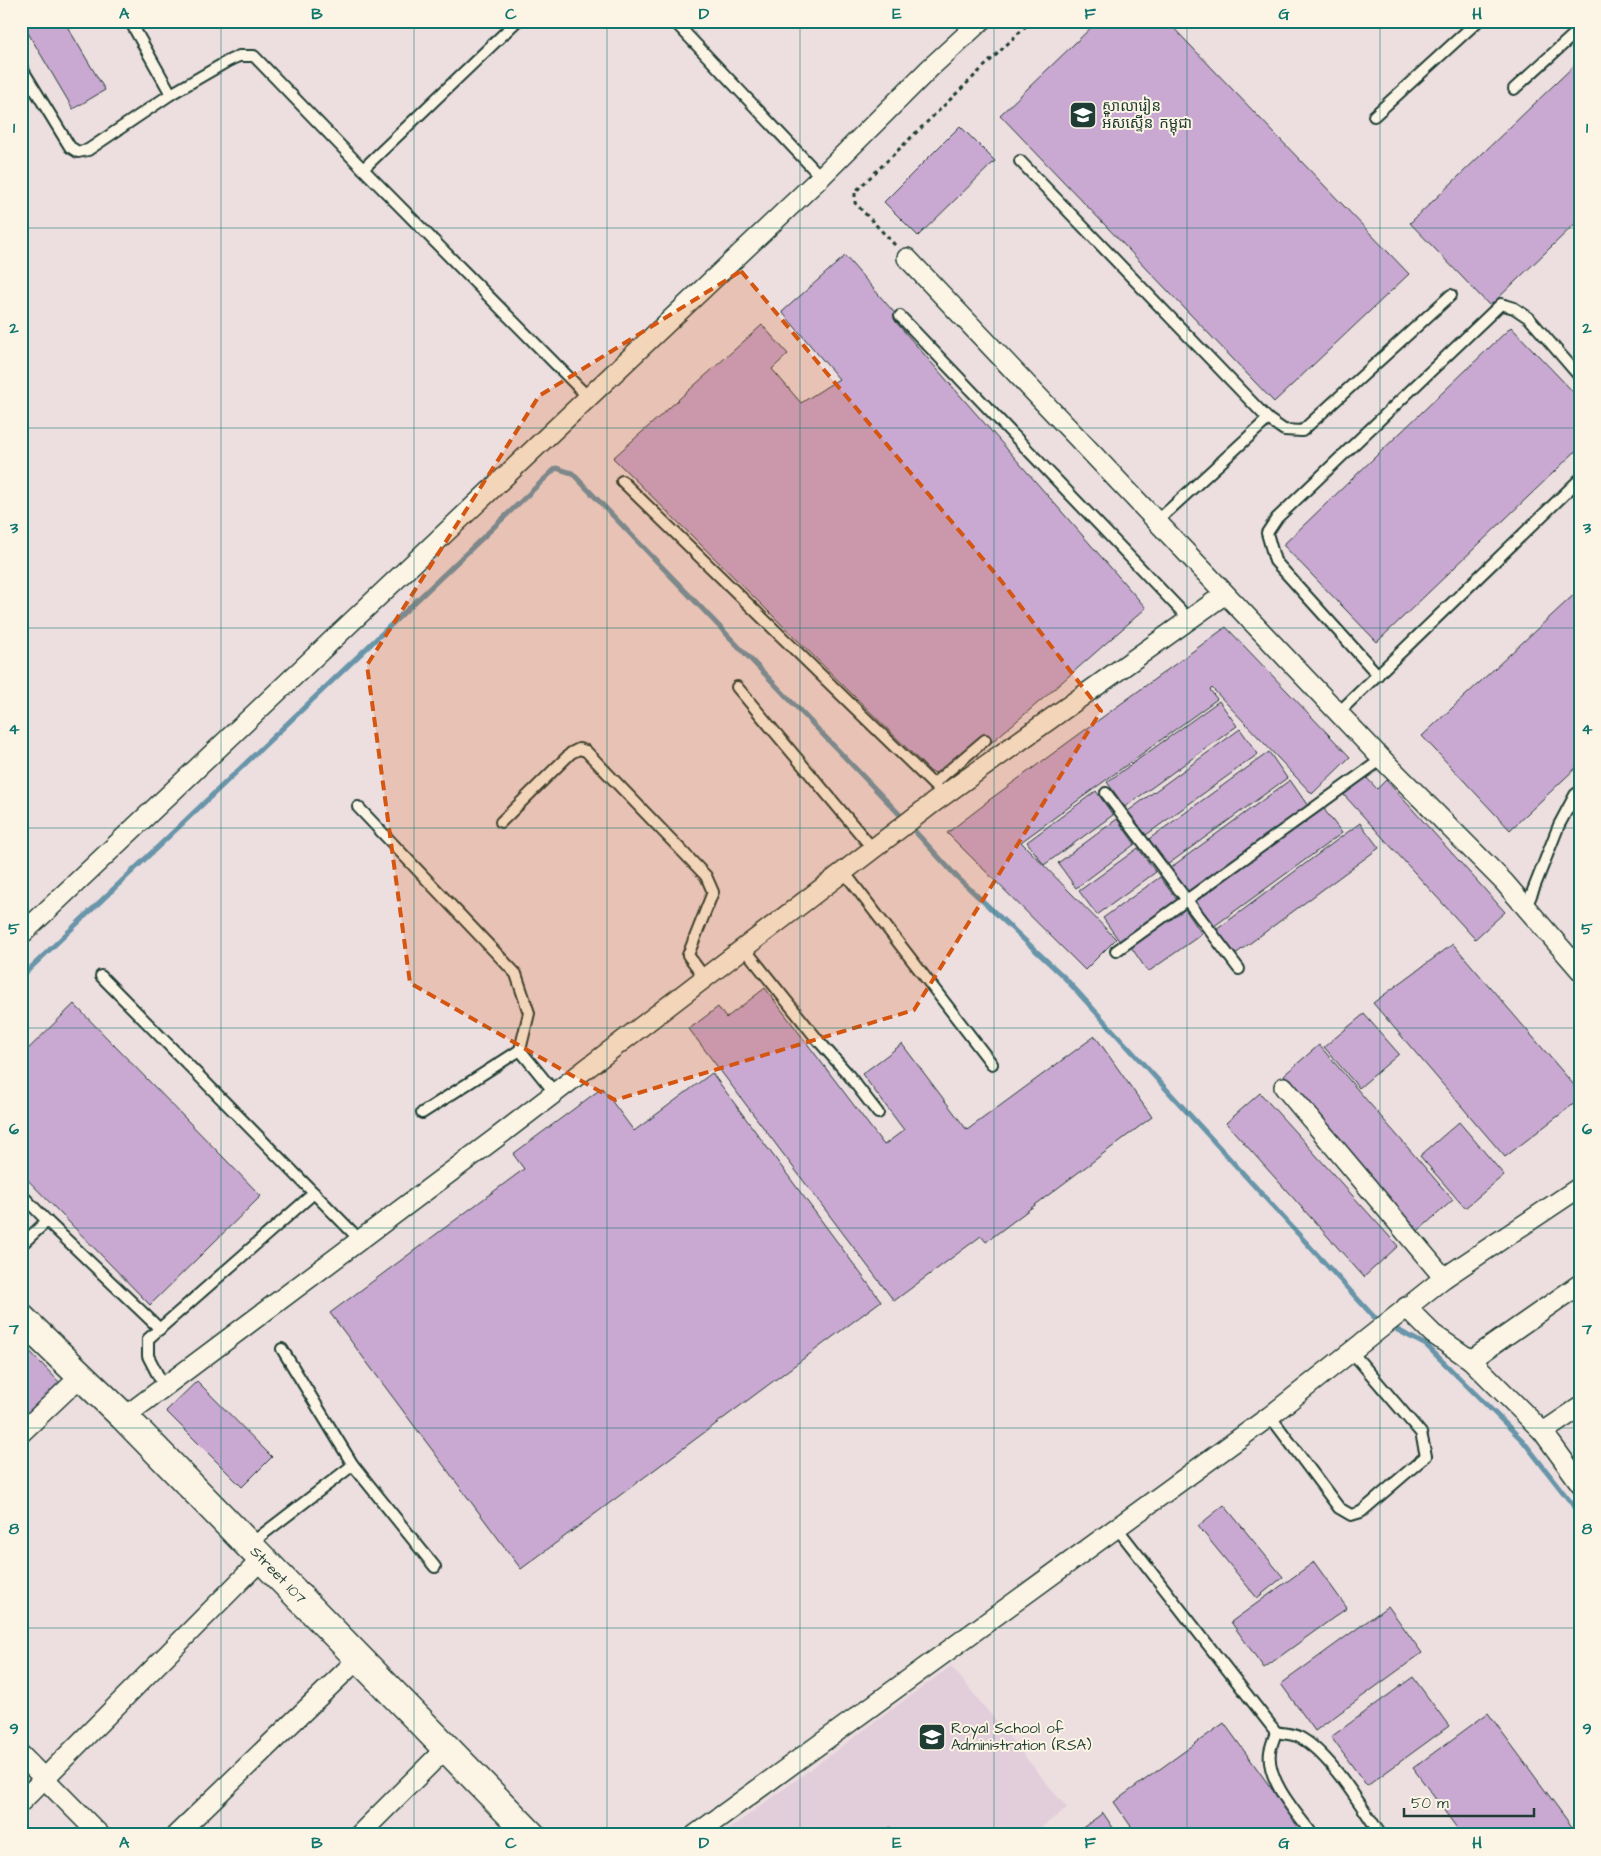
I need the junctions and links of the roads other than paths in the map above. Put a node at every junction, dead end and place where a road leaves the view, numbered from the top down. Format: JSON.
{"nodes":[{"id":1,"x":130,"y":21,"type":"edge"},
{"id":2,"x":517,"y":21,"type":"edge"},
{"id":3,"x":674,"y":21,"type":"edge"},
{"id":4,"x":981,"y":21,"type":"edge"},
{"id":5,"x":1478,"y":21,"type":"edge"},
{"id":6,"x":1580,"y":29,"type":"edge"},
{"id":7,"x":21,"y":67,"type":"edge"},
{"id":8,"x":1514,"y":89,"type":"dead end"},
{"id":9,"x":171,"y":94,"type":"junction"},
{"id":10,"x":1374,"y":116,"type":"dead end"},
{"id":11,"x":1020,"y":161,"type":"dead end"},
{"id":12,"x":363,"y":169,"type":"junction"},
{"id":13,"x":821,"y":177,"type":"junction"},
{"id":14,"x":907,"y":258,"type":"road end"},
{"id":15,"x":1451,"y":295,"type":"dead end"},
{"id":16,"x":900,"y":316,"type":"dead end"},
{"id":17,"x":1580,"y":377,"type":"edge"},
{"id":18,"x":588,"y":397,"type":"junction"},
{"id":19,"x":1268,"y":419,"type":"junction"},
{"id":20,"x":1580,"y":479,"type":"edge"},
{"id":21,"x":622,"y":481,"type":"dead end"},
{"id":22,"x":1156,"y":522,"type":"junction"},
{"id":23,"x":1225,"y":594,"type":"junction"},
{"id":24,"x":1189,"y":619,"type":"junction"},
{"id":25,"x":1378,"y":675,"type":"junction"},
{"id":26,"x":738,"y":687,"type":"dead end"},
{"id":27,"x":1339,"y":712,"type":"junction"},
{"id":28,"x":985,"y":740,"type":"dead end"},
{"id":29,"x":1382,"y":759,"type":"junction"},
{"id":30,"x":1580,"y":791,"type":"edge"},
{"id":31,"x":1106,"y":793,"type":"dead end"},
{"id":32,"x":937,"y":794,"type":"junction"},
{"id":33,"x":358,"y":807,"type":"dead end"},
{"id":34,"x":501,"y":822,"type":"dead end"},
{"id":35,"x":877,"y":846,"type":"junction"},
{"id":36,"x":844,"y":872,"type":"junction"},
{"id":37,"x":1188,"y":899,"type":"junction"},
{"id":38,"x":1526,"y":908,"type":"junction"},
{"id":39,"x":21,"y":935,"type":"edge"},
{"id":40,"x":744,"y":948,"type":"junction"},
{"id":41,"x":1116,"y":951,"type":"dead end"},
{"id":42,"x":1239,"y":969,"type":"dead end"},
{"id":43,"x":1580,"y":970,"type":"edge"},
{"id":44,"x":100,"y":976,"type":"dead end"},
{"id":45,"x":705,"y":978,"type":"junction"},
{"id":46,"x":520,"y":1050,"type":"junction"},
{"id":47,"x":992,"y":1064,"type":"dead end"},
{"id":48,"x":1284,"y":1087,"type":"dead end"},
{"id":49,"x":555,"y":1093,"type":"junction"},
{"id":50,"x":422,"y":1113,"type":"dead end"},
{"id":51,"x":878,"y":1114,"type":"dead end"},
{"id":52,"x":1580,"y":1187,"type":"edge"},
{"id":53,"x":314,"y":1193,"type":"junction"},
{"id":54,"x":21,"y":1194,"type":"edge"},
{"id":55,"x":47,"y":1221,"type":"junction"},
{"id":56,"x":360,"y":1240,"type":"junction"},
{"id":57,"x":21,"y":1245,"type":"edge"},
{"id":58,"x":1444,"y":1278,"type":"junction"},
{"id":59,"x":1580,"y":1284,"type":"edge"},
{"id":60,"x":1403,"y":1310,"type":"junction"},
{"id":61,"x":21,"y":1318,"type":"edge"},
{"id":62,"x":160,"y":1329,"type":"junction"},
{"id":63,"x":282,"y":1349,"type":"dead end"},
{"id":64,"x":1351,"y":1351,"type":"junction"},
{"id":65,"x":1471,"y":1360,"type":"junction"},
{"id":66,"x":81,"y":1376,"type":"junction"},
{"id":67,"x":164,"y":1388,"type":"junction"},
{"id":68,"x":1580,"y":1407,"type":"edge"},
{"id":69,"x":1270,"y":1416,"type":"junction"},
{"id":70,"x":124,"y":1417,"type":"junction"},
{"id":71,"x":1543,"y":1432,"type":"junction"},
{"id":72,"x":21,"y":1434,"type":"edge"},
{"id":73,"x":354,"y":1465,"type":"junction"},
{"id":74,"x":1580,"y":1482,"type":"edge"},
{"id":75,"x":1117,"y":1528,"type":"junction"},
{"id":76,"x":255,"y":1552,"type":"junction"},
{"id":77,"x":435,"y":1567,"type":"dead end"},
{"id":78,"x":359,"y":1658,"type":"junction"},
{"id":79,"x":1276,"y":1732,"type":"junction"},
{"id":80,"x":446,"y":1748,"type":"junction"},
{"id":81,"x":21,"y":1755,"type":"edge"},
{"id":82,"x":45,"y":1779,"type":"junction"},
{"id":83,"x":21,"y":1802,"type":"edge"},
{"id":84,"x":100,"y":1835,"type":"edge"},
{"id":85,"x":176,"y":1835,"type":"edge"},
{"id":86,"x":359,"y":1835,"type":"edge"},
{"id":87,"x":531,"y":1835,"type":"edge"},
{"id":88,"x":695,"y":1835,"type":"edge"},
{"id":89,"x":1313,"y":1835,"type":"edge"},
{"id":90,"x":1381,"y":1835,"type":"edge"}],
"edges":[{"from":1,"to":9,"type":"lane"},
{"from":2,"to":12,"type":"lane"},
{"from":3,"to":13,"type":"lane"},
{"from":4,"to":13,"type":"street"},
{"from":5,"to":10,"type":"lane"},
{"from":6,"to":8,"type":"lane"},
{"from":7,"to":9,"type":"lane"},
{"from":9,"to":12,"type":"lane"},
{"from":11,"to":19,"type":"lane"},
{"from":12,"to":18,"type":"lane"},
{"from":13,"to":18,"type":"street"},
{"from":14,"to":22,"type":"street"},
{"from":15,"to":19,"type":"lane"},
{"from":16,"to":24,"type":"lane"},
{"from":17,"to":25,"type":"lane"},
{"from":18,"to":39,"type":"street"},
{"from":19,"to":22,"type":"lane"},
{"from":20,"to":25,"type":"lane"},
{"from":21,"to":32,"type":"lane"},
{"from":22,"to":23,"type":"street"},
{"from":23,"to":24,"type":"street"},
{"from":23,"to":27,"type":"street"},
{"from":24,"to":32,"type":"street"},
{"from":25,"to":27,"type":"lane"},
{"from":26,"to":35,"type":"lane"},
{"from":27,"to":29,"type":"street"},
{"from":28,"to":32,"type":"lane"},
{"from":29,"to":37,"type":"lane"},
{"from":29,"to":38,"type":"street"},
{"from":30,"to":38,"type":"lane"},
{"from":31,"to":37,"type":"lane"},
{"from":32,"to":35,"type":"street"},
{"from":33,"to":46,"type":"lane"},
{"from":34,"to":45,"type":"lane"},
{"from":35,"to":36,"type":"street"},
{"from":36,"to":40,"type":"street"},
{"from":36,"to":47,"type":"lane"},
{"from":37,"to":41,"type":"lane"},
{"from":37,"to":42,"type":"lane"},
{"from":38,"to":43,"type":"street"},
{"from":40,"to":45,"type":"street"},
{"from":40,"to":51,"type":"lane"},
{"from":44,"to":53,"type":"lane"},
{"from":45,"to":49,"type":"street"},
{"from":46,"to":49,"type":"lane"},
{"from":46,"to":50,"type":"lane"},
{"from":48,"to":58,"type":"street"},
{"from":49,"to":56,"type":"street"},
{"from":52,"to":58,"type":"street"},
{"from":53,"to":56,"type":"lane"},
{"from":53,"to":62,"type":"lane"},
{"from":54,"to":55,"type":"lane"},
{"from":55,"to":57,"type":"lane"},
{"from":55,"to":62,"type":"lane"},
{"from":56,"to":67,"type":"street"},
{"from":58,"to":60,"type":"street"},
{"from":59,"to":65,"type":"street"},
{"from":60,"to":64,"type":"street"},
{"from":60,"to":65,"type":"street"},
{"from":61,"to":66,"type":"street","name":"Street 107"},
{"from":62,"to":67,"type":"lane"},
{"from":63,"to":73,"type":"lane"},
{"from":64,"to":69,"type":"street"},
{"from":64,"to":69,"type":"lane"},
{"from":65,"to":71,"type":"street"},
{"from":66,"to":70,"type":"street","name":"Street 107"},
{"from":66,"to":72,"type":"street"},
{"from":67,"to":70,"type":"street"},
{"from":68,"to":71,"type":"street"},
{"from":69,"to":75,"type":"street"},
{"from":70,"to":76,"type":"street","name":"Street 107"},
{"from":71,"to":74,"type":"street"},
{"from":73,"to":76,"type":"lane"},
{"from":73,"to":77,"type":"lane"},
{"from":75,"to":79,"type":"lane"},
{"from":75,"to":88,"type":"street"},
{"from":76,"to":78,"type":"street","name":"Street 107"},
{"from":76,"to":82,"type":"street"},
{"from":78,"to":80,"type":"street","name":"Street 107"},
{"from":78,"to":85,"type":"street"},
{"from":79,"to":89,"type":"lane"},
{"from":79,"to":90,"type":"lane"},
{"from":80,"to":86,"type":"street"},
{"from":80,"to":87,"type":"street","name":"Street 107"},
{"from":81,"to":82,"type":"street"},
{"from":82,"to":83,"type":"street"},
{"from":82,"to":84,"type":"street"}]}
